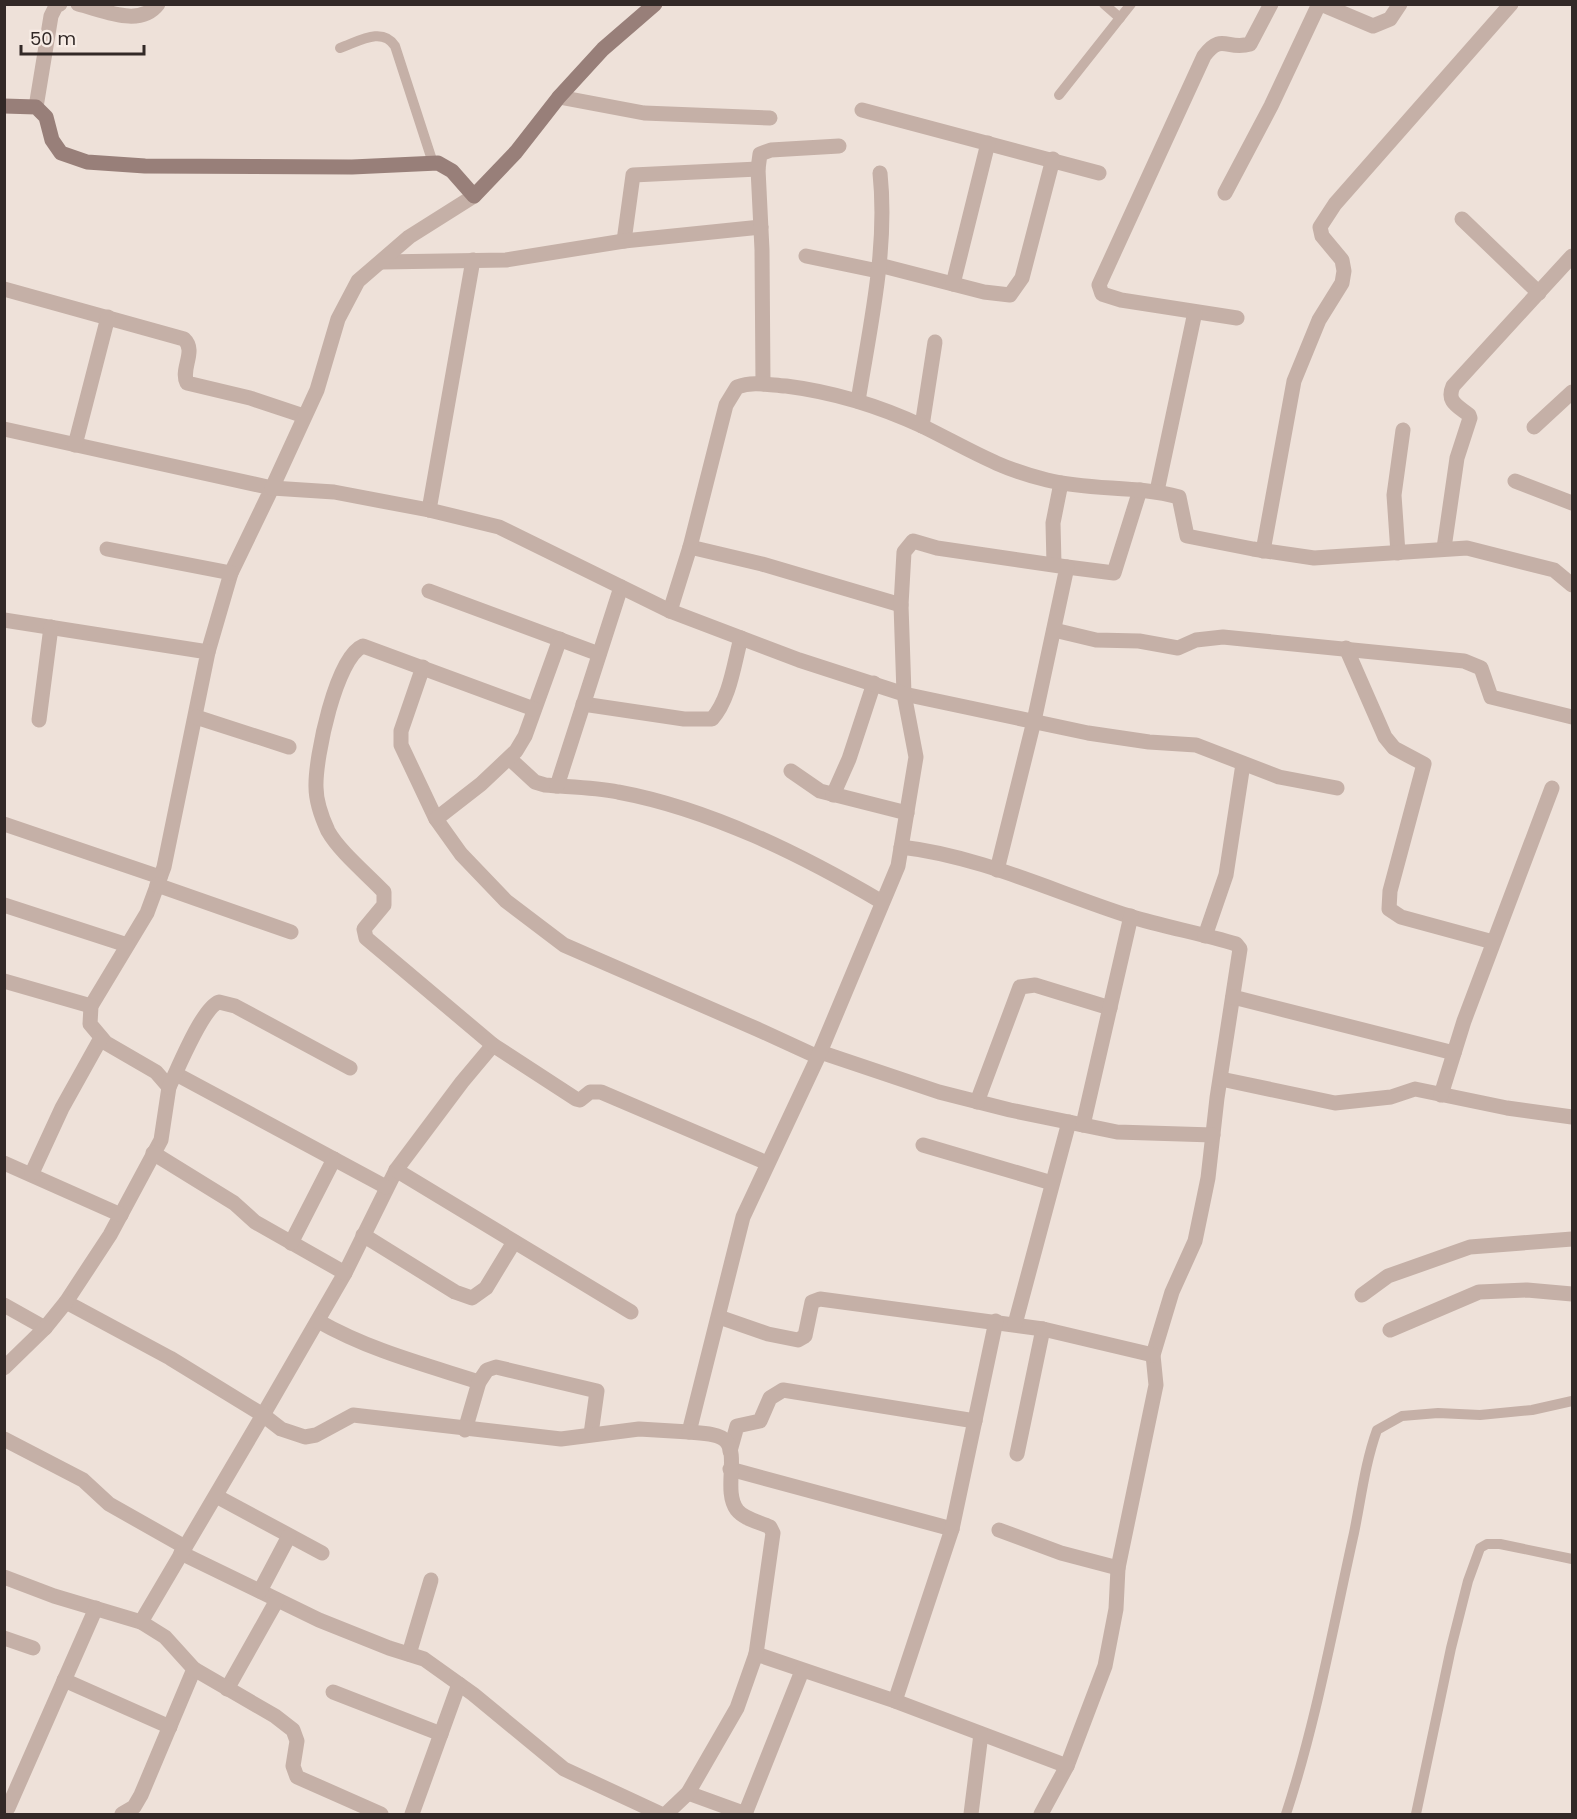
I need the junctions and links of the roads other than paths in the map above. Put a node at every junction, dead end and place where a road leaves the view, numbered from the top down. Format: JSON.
{"nodes":[{"id":1,"x":60,"y":4,"type":"edge"},
{"id":2,"x":78,"y":4,"type":"edge"},
{"id":3,"x":158,"y":4,"type":"edge"},
{"id":4,"x":655,"y":4,"type":"edge"},
{"id":5,"x":1104,"y":4,"type":"edge"},
{"id":6,"x":1131,"y":4,"type":"edge"},
{"id":7,"x":1271,"y":4,"type":"edge"},
{"id":8,"x":1320,"y":4,"type":"edge"},
{"id":9,"x":1400,"y":4,"type":"edge"},
{"id":10,"x":1511,"y":4,"type":"edge"},
{"id":11,"x":1120,"y":18,"type":"junction"},
{"id":12,"x":340,"y":48,"type":"dead end"},
{"id":13,"x":1059,"y":95,"type":"dead end"},
{"id":14,"x":559,"y":97,"type":"junction"},
{"id":15,"x":4,"y":106,"type":"edge"},
{"id":16,"x":36,"y":107,"type":"junction"},
{"id":17,"x":862,"y":110,"type":"dead end"},
{"id":18,"x":770,"y":118,"type":"dead end"},
{"id":19,"x":988,"y":143,"type":"junction"},
{"id":20,"x":839,"y":146,"type":"dead end"},
{"id":21,"x":1053,"y":159,"type":"junction"},
{"id":22,"x":432,"y":163,"type":"junction"},
{"id":23,"x":758,"y":169,"type":"junction"},
{"id":24,"x":1099,"y":173,"type":"dead end"},
{"id":25,"x":880,"y":174,"type":"dead end"},
{"id":26,"x":1225,"y":193,"type":"dead end"},
{"id":27,"x":474,"y":196,"type":"junction"},
{"id":28,"x":1462,"y":219,"type":"dead end"},
{"id":29,"x":761,"y":227,"type":"junction"},
{"id":30,"x":624,"y":241,"type":"junction"},
{"id":31,"x":806,"y":256,"type":"dead end"},
{"id":32,"x":1572,"y":256,"type":"edge"},
{"id":33,"x":473,"y":260,"type":"junction"},
{"id":34,"x":382,"y":262,"type":"junction"},
{"id":35,"x":878,"y":268,"type":"junction"},
{"id":36,"x":953,"y":284,"type":"junction"},
{"id":37,"x":4,"y":289,"type":"edge"},
{"id":38,"x":1539,"y":293,"type":"junction"},
{"id":39,"x":1195,"y":312,"type":"junction"},
{"id":40,"x":108,"y":317,"type":"junction"},
{"id":41,"x":1237,"y":318,"type":"dead end"},
{"id":42,"x":935,"y":342,"type":"dead end"},
{"id":43,"x":763,"y":384,"type":"junction"},
{"id":44,"x":1572,"y":392,"type":"edge"},
{"id":45,"x":858,"y":401,"type":"junction"},
{"id":46,"x":304,"y":416,"type":"junction"},
{"id":47,"x":922,"y":426,"type":"junction"},
{"id":48,"x":1534,"y":427,"type":"dead end"},
{"id":49,"x":4,"y":429,"type":"edge"},
{"id":50,"x":1403,"y":430,"type":"dead end"},
{"id":51,"x":75,"y":445,"type":"junction"},
{"id":52,"x":1515,"y":481,"type":"dead end"},
{"id":53,"x":1061,"y":483,"type":"junction"},
{"id":54,"x":272,"y":488,"type":"junction"},
{"id":55,"x":1140,"y":490,"type":"junction"},
{"id":56,"x":1157,"y":491,"type":"junction"},
{"id":57,"x":1572,"y":502,"type":"edge"},
{"id":58,"x":429,"y":510,"type":"junction"},
{"id":59,"x":690,"y":547,"type":"junction"},
{"id":60,"x":1444,"y":548,"type":"junction"},
{"id":61,"x":107,"y":549,"type":"dead end"},
{"id":62,"x":1263,"y":551,"type":"junction"},
{"id":63,"x":1398,"y":553,"type":"junction"},
{"id":64,"x":1060,"y":566,"type":"junction"},
{"id":65,"x":231,"y":573,"type":"junction"},
{"id":66,"x":1572,"y":585,"type":"edge"},
{"id":67,"x":621,"y":587,"type":"junction"},
{"id":68,"x":429,"y":591,"type":"dead end"},
{"id":69,"x":901,"y":605,"type":"junction"},
{"id":70,"x":670,"y":611,"type":"junction"},
{"id":71,"x":4,"y":620,"type":"edge"},
{"id":72,"x":51,"y":627,"type":"junction"},
{"id":73,"x":1054,"y":630,"type":"junction"},
{"id":74,"x":741,"y":638,"type":"junction"},
{"id":75,"x":560,"y":639,"type":"junction"},
{"id":76,"x":1346,"y":648,"type":"junction"},
{"id":77,"x":208,"y":652,"type":"junction"},
{"id":78,"x":599,"y":654,"type":"junction"},
{"id":79,"x":423,"y":667,"type":"junction"},
{"id":80,"x":874,"y":683,"type":"junction"},
{"id":81,"x":904,"y":694,"type":"junction"},
{"id":82,"x":583,"y":704,"type":"junction"},
{"id":83,"x":534,"y":709,"type":"junction"},
{"id":84,"x":196,"y":717,"type":"junction"},
{"id":85,"x":1572,"y":717,"type":"edge"},
{"id":86,"x":39,"y":720,"type":"dead end"},
{"id":87,"x":1034,"y":721,"type":"junction"},
{"id":88,"x":289,"y":747,"type":"dead end"},
{"id":89,"x":510,"y":759,"type":"junction"},
{"id":90,"x":1244,"y":764,"type":"junction"},
{"id":91,"x":791,"y":771,"type":"dead end"},
{"id":92,"x":557,"y":786,"type":"junction"},
{"id":93,"x":1337,"y":788,"type":"dead end"},
{"id":94,"x":1552,"y":788,"type":"dead end"},
{"id":95,"x":833,"y":795,"type":"junction"},
{"id":96,"x":907,"y":813,"type":"junction"},
{"id":97,"x":436,"y":819,"type":"junction"},
{"id":98,"x":4,"y":824,"type":"edge"},
{"id":99,"x":901,"y":847,"type":"junction"},
{"id":100,"x":996,"y":870,"type":"junction"},
{"id":101,"x":159,"y":881,"type":"junction"},
{"id":102,"x":882,"y":902,"type":"junction"},
{"id":103,"x":4,"y":905,"type":"edge"},
{"id":104,"x":1131,"y":916,"type":"junction"},
{"id":105,"x":291,"y":932,"type":"dead end"},
{"id":106,"x":1205,"y":936,"type":"junction"},
{"id":107,"x":1493,"y":942,"type":"junction"},
{"id":108,"x":127,"y":945,"type":"junction"},
{"id":109,"x":6,"y":986,"type":"edge"},
{"id":110,"x":1233,"y":997,"type":"junction"},
{"id":111,"x":91,"y":1006,"type":"junction"},
{"id":112,"x":1110,"y":1008,"type":"junction"},
{"id":113,"x":101,"y":1038,"type":"junction"},
{"id":114,"x":493,"y":1045,"type":"junction"},
{"id":115,"x":1454,"y":1053,"type":"junction"},
{"id":116,"x":819,"y":1055,"type":"junction"},
{"id":117,"x":350,"y":1068,"type":"dead end"},
{"id":118,"x":1221,"y":1079,"type":"junction"},
{"id":119,"x":172,"y":1080,"type":"junction"},
{"id":120,"x":1441,"y":1095,"type":"junction"},
{"id":121,"x":977,"y":1102,"type":"junction"},
{"id":122,"x":1572,"y":1117,"type":"edge"},
{"id":123,"x":1076,"y":1124,"type":"junction"},
{"id":124,"x":1213,"y":1135,"type":"junction"},
{"id":125,"x":923,"y":1145,"type":"dead end"},
{"id":126,"x":153,"y":1153,"type":"junction"},
{"id":127,"x":334,"y":1159,"type":"junction"},
{"id":128,"x":767,"y":1162,"type":"junction"},
{"id":129,"x":4,"y":1163,"type":"edge"},
{"id":130,"x":396,"y":1170,"type":"junction"},
{"id":131,"x":32,"y":1173,"type":"junction"},
{"id":132,"x":1052,"y":1183,"type":"junction"},
{"id":133,"x":386,"y":1187,"type":"junction"},
{"id":134,"x":121,"y":1215,"type":"junction"},
{"id":135,"x":363,"y":1235,"type":"junction"},
{"id":136,"x":1572,"y":1239,"type":"edge"},
{"id":137,"x":514,"y":1242,"type":"junction"},
{"id":138,"x":291,"y":1243,"type":"junction"},
{"id":139,"x":345,"y":1273,"type":"junction"},
{"id":140,"x":1362,"y":1294,"type":"dead end"},
{"id":141,"x":1572,"y":1294,"type":"edge"},
{"id":142,"x":66,"y":1302,"type":"junction"},
{"id":143,"x":4,"y":1305,"type":"edge"},
{"id":144,"x":632,"y":1312,"type":"dead end"},
{"id":145,"x":719,"y":1317,"type":"junction"},
{"id":146,"x":318,"y":1321,"type":"junction"},
{"id":147,"x":996,"y":1322,"type":"junction"},
{"id":148,"x":1015,"y":1324,"type":"junction"},
{"id":149,"x":45,"y":1328,"type":"junction"},
{"id":150,"x":1043,"y":1329,"type":"junction"},
{"id":151,"x":1390,"y":1330,"type":"dead end"},
{"id":152,"x":1153,"y":1355,"type":"junction"},
{"id":153,"x":4,"y":1368,"type":"edge"},
{"id":154,"x":479,"y":1382,"type":"junction"},
{"id":155,"x":1572,"y":1401,"type":"edge"},
{"id":156,"x":262,"y":1415,"type":"junction"},
{"id":157,"x":975,"y":1421,"type":"junction"},
{"id":158,"x":465,"y":1430,"type":"junction"},
{"id":159,"x":689,"y":1432,"type":"junction"},
{"id":160,"x":591,"y":1434,"type":"junction"},
{"id":161,"x":4,"y":1439,"type":"edge"},
{"id":162,"x":730,"y":1451,"type":"junction"},
{"id":163,"x":1017,"y":1454,"type":"dead end"},
{"id":164,"x":730,"y":1469,"type":"junction"},
{"id":165,"x":216,"y":1496,"type":"junction"},
{"id":166,"x":952,"y":1529,"type":"junction"},
{"id":167,"x":999,"y":1530,"type":"dead end"},
{"id":168,"x":289,"y":1536,"type":"junction"},
{"id":169,"x":183,"y":1550,"type":"junction"},
{"id":170,"x":322,"y":1553,"type":"dead end"},
{"id":171,"x":1572,"y":1559,"type":"edge"},
{"id":172,"x":1118,"y":1568,"type":"junction"},
{"id":173,"x":4,"y":1577,"type":"edge"},
{"id":174,"x":430,"y":1580,"type":"dead end"},
{"id":175,"x":260,"y":1591,"type":"junction"},
{"id":176,"x":277,"y":1600,"type":"junction"},
{"id":177,"x":96,"y":1608,"type":"junction"},
{"id":178,"x":141,"y":1622,"type":"junction"},
{"id":179,"x":4,"y":1638,"type":"edge"},
{"id":180,"x":33,"y":1648,"type":"dead end"},
{"id":181,"x":409,"y":1654,"type":"junction"},
{"id":182,"x":756,"y":1654,"type":"junction"},
{"id":183,"x":194,"y":1669,"type":"junction"},
{"id":184,"x":802,"y":1671,"type":"junction"},
{"id":185,"x":64,"y":1680,"type":"junction"},
{"id":186,"x":459,"y":1684,"type":"junction"},
{"id":187,"x":227,"y":1689,"type":"junction"},
{"id":188,"x":333,"y":1692,"type":"dead end"},
{"id":189,"x":895,"y":1701,"type":"junction"},
{"id":190,"x":170,"y":1727,"type":"junction"},
{"id":191,"x":441,"y":1734,"type":"junction"},
{"id":192,"x":981,"y":1734,"type":"junction"},
{"id":193,"x":1067,"y":1766,"type":"junction"},
{"id":194,"x":688,"y":1793,"type":"junction"},
{"id":195,"x":8,"y":1808,"type":"dead end"},
{"id":196,"x":746,"y":1814,"type":"edge"},
{"id":197,"x":122,"y":1815,"type":"edge"},
{"id":198,"x":381,"y":1815,"type":"edge"},
{"id":199,"x":412,"y":1815,"type":"edge"},
{"id":200,"x":661,"y":1815,"type":"edge"},
{"id":201,"x":666,"y":1815,"type":"edge"},
{"id":202,"x":971,"y":1815,"type":"edge"},
{"id":203,"x":1041,"y":1815,"type":"edge"},
{"id":204,"x":1286,"y":1815,"type":"edge"},
{"id":205,"x":1416,"y":1815,"type":"edge"}],
"edges":[{"from":1,"to":16,"type":"street"},
{"from":2,"to":3,"type":"street"},
{"from":4,"to":14,"type":"street"},
{"from":5,"to":11,"type":"lane"},
{"from":6,"to":11,"type":"lane"},
{"from":7,"to":39,"type":"street"},
{"from":8,"to":9,"type":"street"},
{"from":8,"to":26,"type":"street"},
{"from":10,"to":62,"type":"street"},
{"from":11,"to":13,"type":"lane"},
{"from":12,"to":22,"type":"lane"},
{"from":14,"to":18,"type":"street"},
{"from":14,"to":27,"type":"street"},
{"from":15,"to":16,"type":"street"},
{"from":16,"to":22,"type":"street"},
{"from":17,"to":19,"type":"street"},
{"from":19,"to":21,"type":"street"},
{"from":19,"to":36,"type":"street"},
{"from":20,"to":23,"type":"street"},
{"from":21,"to":24,"type":"street"},
{"from":21,"to":36,"type":"street"},
{"from":22,"to":27,"type":"street"},
{"from":23,"to":29,"type":"street"},
{"from":23,"to":30,"type":"street"},
{"from":25,"to":35,"type":"street"},
{"from":27,"to":34,"type":"street"},
{"from":28,"to":38,"type":"street"},
{"from":29,"to":30,"type":"street"},
{"from":29,"to":43,"type":"street"},
{"from":30,"to":33,"type":"street"},
{"from":31,"to":35,"type":"street"},
{"from":32,"to":38,"type":"street"},
{"from":33,"to":34,"type":"street"},
{"from":33,"to":58,"type":"street"},
{"from":34,"to":46,"type":"street"},
{"from":35,"to":36,"type":"street"},
{"from":35,"to":45,"type":"street"},
{"from":37,"to":40,"type":"street"},
{"from":38,"to":60,"type":"street"},
{"from":39,"to":41,"type":"street"},
{"from":39,"to":56,"type":"street"},
{"from":40,"to":46,"type":"street"},
{"from":40,"to":51,"type":"street"},
{"from":42,"to":47,"type":"street"},
{"from":43,"to":45,"type":"street"},
{"from":43,"to":59,"type":"street"},
{"from":44,"to":48,"type":"street"},
{"from":45,"to":47,"type":"street"},
{"from":46,"to":54,"type":"street"},
{"from":47,"to":53,"type":"street"},
{"from":49,"to":51,"type":"street"},
{"from":50,"to":63,"type":"street"},
{"from":51,"to":54,"type":"street"},
{"from":52,"to":57,"type":"street"},
{"from":53,"to":55,"type":"street"},
{"from":53,"to":64,"type":"street"},
{"from":54,"to":58,"type":"street"},
{"from":54,"to":65,"type":"street"},
{"from":55,"to":56,"type":"street"},
{"from":55,"to":64,"type":"street"},
{"from":56,"to":62,"type":"street"},
{"from":58,"to":67,"type":"street"},
{"from":59,"to":69,"type":"street"},
{"from":59,"to":70,"type":"street"},
{"from":60,"to":63,"type":"street"},
{"from":60,"to":66,"type":"street"},
{"from":61,"to":65,"type":"street"},
{"from":62,"to":63,"type":"street"},
{"from":64,"to":69,"type":"street"},
{"from":64,"to":73,"type":"street"},
{"from":65,"to":77,"type":"street"},
{"from":67,"to":70,"type":"street"},
{"from":67,"to":78,"type":"street"},
{"from":68,"to":75,"type":"street"},
{"from":69,"to":81,"type":"street"},
{"from":70,"to":74,"type":"street"},
{"from":71,"to":72,"type":"street"},
{"from":72,"to":77,"type":"street"},
{"from":72,"to":86,"type":"street"},
{"from":73,"to":76,"type":"street"},
{"from":73,"to":87,"type":"street"},
{"from":74,"to":80,"type":"street"},
{"from":74,"to":82,"type":"street"},
{"from":75,"to":78,"type":"street"},
{"from":75,"to":83,"type":"street"},
{"from":76,"to":85,"type":"street"},
{"from":76,"to":107,"type":"street"},
{"from":77,"to":84,"type":"street"},
{"from":78,"to":82,"type":"street"},
{"from":79,"to":83,"type":"street"},
{"from":79,"to":97,"type":"street"},
{"from":79,"to":114,"type":"street"},
{"from":80,"to":81,"type":"street"},
{"from":80,"to":95,"type":"street"},
{"from":81,"to":87,"type":"street"},
{"from":81,"to":96,"type":"street"},
{"from":82,"to":92,"type":"street"},
{"from":83,"to":89,"type":"street"},
{"from":84,"to":88,"type":"street"},
{"from":84,"to":101,"type":"street"},
{"from":87,"to":90,"type":"street"},
{"from":87,"to":100,"type":"street"},
{"from":89,"to":92,"type":"street"},
{"from":89,"to":97,"type":"street"},
{"from":90,"to":93,"type":"street"},
{"from":90,"to":106,"type":"street"},
{"from":91,"to":95,"type":"street"},
{"from":92,"to":102,"type":"street"},
{"from":94,"to":107,"type":"street"},
{"from":95,"to":96,"type":"street"},
{"from":96,"to":99,"type":"street"},
{"from":97,"to":116,"type":"street"},
{"from":98,"to":101,"type":"street"},
{"from":99,"to":100,"type":"street"},
{"from":99,"to":102,"type":"street"},
{"from":100,"to":104,"type":"street"},
{"from":101,"to":105,"type":"street"},
{"from":101,"to":108,"type":"street"},
{"from":102,"to":116,"type":"street"},
{"from":103,"to":108,"type":"street"},
{"from":104,"to":106,"type":"street"},
{"from":104,"to":112,"type":"street"},
{"from":106,"to":110,"type":"street"},
{"from":107,"to":115,"type":"street"},
{"from":108,"to":111,"type":"street"},
{"from":109,"to":111,"type":"street"},
{"from":110,"to":115,"type":"street"},
{"from":110,"to":118,"type":"street"},
{"from":111,"to":113,"type":"street"},
{"from":112,"to":121,"type":"street"},
{"from":112,"to":123,"type":"street"},
{"from":113,"to":119,"type":"street"},
{"from":113,"to":131,"type":"street"},
{"from":114,"to":128,"type":"street"},
{"from":114,"to":130,"type":"street"},
{"from":115,"to":120,"type":"street"},
{"from":116,"to":121,"type":"street"},
{"from":116,"to":128,"type":"street"},
{"from":117,"to":119,"type":"street"},
{"from":118,"to":120,"type":"street"},
{"from":118,"to":124,"type":"street"},
{"from":119,"to":126,"type":"street"},
{"from":119,"to":127,"type":"street"},
{"from":120,"to":122,"type":"street"},
{"from":121,"to":123,"type":"street"},
{"from":123,"to":124,"type":"street"},
{"from":123,"to":132,"type":"street"},
{"from":124,"to":152,"type":"street"},
{"from":125,"to":132,"type":"street"},
{"from":126,"to":134,"type":"street"},
{"from":126,"to":138,"type":"street"},
{"from":127,"to":133,"type":"street"},
{"from":127,"to":138,"type":"street"},
{"from":128,"to":145,"type":"street"},
{"from":129,"to":131,"type":"street"},
{"from":130,"to":133,"type":"street"},
{"from":130,"to":137,"type":"street"},
{"from":131,"to":134,"type":"street"},
{"from":132,"to":148,"type":"street"},
{"from":133,"to":135,"type":"street"},
{"from":134,"to":142,"type":"street"},
{"from":135,"to":137,"type":"street"},
{"from":135,"to":139,"type":"street"},
{"from":136,"to":140,"type":"street"},
{"from":137,"to":144,"type":"street"},
{"from":138,"to":139,"type":"street"},
{"from":139,"to":146,"type":"street"},
{"from":141,"to":151,"type":"street"},
{"from":142,"to":149,"type":"street"},
{"from":142,"to":156,"type":"street"},
{"from":143,"to":149,"type":"street"},
{"from":145,"to":147,"type":"street"},
{"from":145,"to":159,"type":"street"},
{"from":146,"to":154,"type":"street"},
{"from":146,"to":156,"type":"street"},
{"from":147,"to":148,"type":"street"},
{"from":147,"to":157,"type":"street"},
{"from":148,"to":150,"type":"street"},
{"from":149,"to":153,"type":"street"},
{"from":150,"to":152,"type":"street"},
{"from":150,"to":163,"type":"street"},
{"from":152,"to":172,"type":"street"},
{"from":154,"to":158,"type":"street"},
{"from":154,"to":160,"type":"street"},
{"from":155,"to":204,"type":"lane"},
{"from":156,"to":158,"type":"street"},
{"from":156,"to":165,"type":"street"},
{"from":157,"to":162,"type":"street"},
{"from":157,"to":166,"type":"street"},
{"from":158,"to":160,"type":"street"},
{"from":159,"to":160,"type":"street"},
{"from":159,"to":162,"type":"street"},
{"from":161,"to":169,"type":"street"},
{"from":162,"to":164,"type":"street"},
{"from":164,"to":166,"type":"street"},
{"from":164,"to":182,"type":"street"},
{"from":165,"to":168,"type":"street"},
{"from":165,"to":169,"type":"street"},
{"from":166,"to":189,"type":"street"},
{"from":167,"to":172,"type":"street"},
{"from":168,"to":170,"type":"street"},
{"from":168,"to":175,"type":"street"},
{"from":169,"to":175,"type":"street"},
{"from":169,"to":178,"type":"street"},
{"from":171,"to":205,"type":"lane"},
{"from":172,"to":193,"type":"street"},
{"from":173,"to":177,"type":"street"},
{"from":174,"to":181,"type":"street"},
{"from":175,"to":176,"type":"street"},
{"from":176,"to":181,"type":"street"},
{"from":176,"to":187,"type":"street"},
{"from":177,"to":178,"type":"street"},
{"from":177,"to":185,"type":"street"},
{"from":178,"to":183,"type":"street"},
{"from":179,"to":180,"type":"street"},
{"from":181,"to":186,"type":"street"},
{"from":182,"to":184,"type":"street"},
{"from":182,"to":194,"type":"street"},
{"from":183,"to":187,"type":"street"},
{"from":183,"to":190,"type":"street"},
{"from":184,"to":189,"type":"street"},
{"from":184,"to":196,"type":"street"},
{"from":185,"to":190,"type":"street"},
{"from":185,"to":195,"type":"street"},
{"from":186,"to":191,"type":"street"},
{"from":186,"to":200,"type":"street"},
{"from":187,"to":198,"type":"street"},
{"from":188,"to":191,"type":"street"},
{"from":189,"to":192,"type":"street"},
{"from":190,"to":197,"type":"street"},
{"from":191,"to":199,"type":"street"},
{"from":192,"to":193,"type":"street"},
{"from":192,"to":202,"type":"street"},
{"from":193,"to":203,"type":"street"},
{"from":194,"to":196,"type":"street"},
{"from":194,"to":201,"type":"street"}]}
